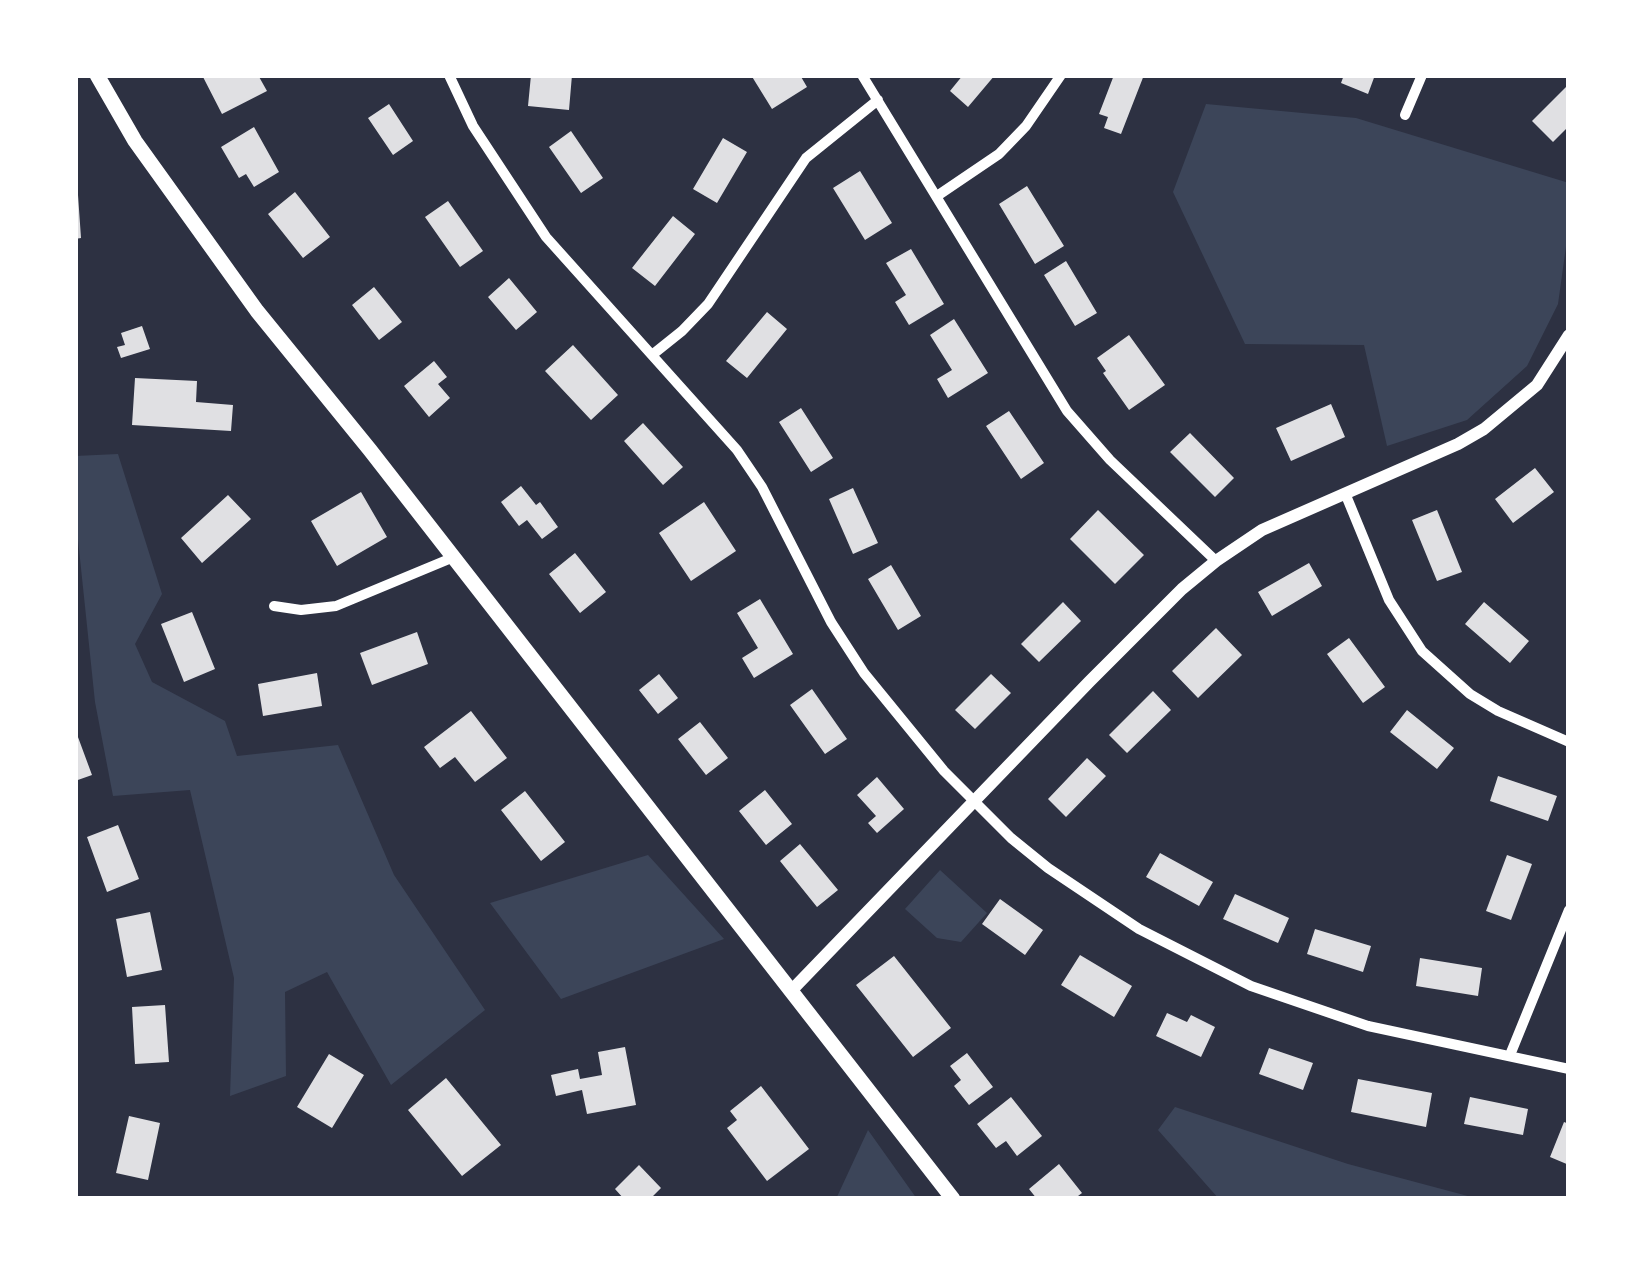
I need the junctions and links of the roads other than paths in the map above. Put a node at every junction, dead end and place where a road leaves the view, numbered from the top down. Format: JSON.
{"nodes":[{"id":1,"x":97,"y":75,"type":"edge"},
{"id":2,"x":449,"y":75,"type":"edge"},
{"id":3,"x":862,"y":75,"type":"edge"},
{"id":4,"x":1061,"y":75,"type":"edge"},
{"id":5,"x":1422,"y":75,"type":"edge"},
{"id":6,"x":878,"y":100,"type":"junction"},
{"id":7,"x":1406,"y":115,"type":"dead end"},
{"id":8,"x":937,"y":196,"type":"junction"},
{"id":9,"x":1569,"y":335,"type":"edge"},
{"id":10,"x":652,"y":355,"type":"junction"},
{"id":11,"x":1345,"y":493,"type":"junction"},
{"id":12,"x":454,"y":557,"type":"junction"},
{"id":13,"x":1216,"y":561,"type":"junction"},
{"id":14,"x":274,"y":606,"type":"dead end"},
{"id":15,"x":1569,"y":742,"type":"edge"},
{"id":16,"x":974,"y":802,"type":"junction"},
{"id":17,"x":1569,"y":910,"type":"edge"},
{"id":18,"x":791,"y":991,"type":"junction"},
{"id":19,"x":1510,"y":1054,"type":"junction"},
{"id":20,"x":1569,"y":1069,"type":"edge"},
{"id":21,"x":953,"y":1199,"type":"edge"}],
"edges":[{"from":1,"to":12,"type":"main road"},
{"from":2,"to":10,"type":"street"},
{"from":3,"to":6,"type":"street"},
{"from":4,"to":8,"type":"street"},
{"from":5,"to":7,"type":"street"},
{"from":6,"to":8,"type":"street"},
{"from":6,"to":10,"type":"street"},
{"from":8,"to":13,"type":"street"},
{"from":9,"to":11,"type":"street"},
{"from":10,"to":16,"type":"street"},
{"from":11,"to":13,"type":"street"},
{"from":11,"to":15,"type":"street"},
{"from":12,"to":14,"type":"street"},
{"from":12,"to":18,"type":"main road"},
{"from":13,"to":16,"type":"street"},
{"from":16,"to":18,"type":"street"},
{"from":16,"to":19,"type":"street"},
{"from":17,"to":19,"type":"street"},
{"from":18,"to":21,"type":"main road"},
{"from":19,"to":20,"type":"street"}]}
